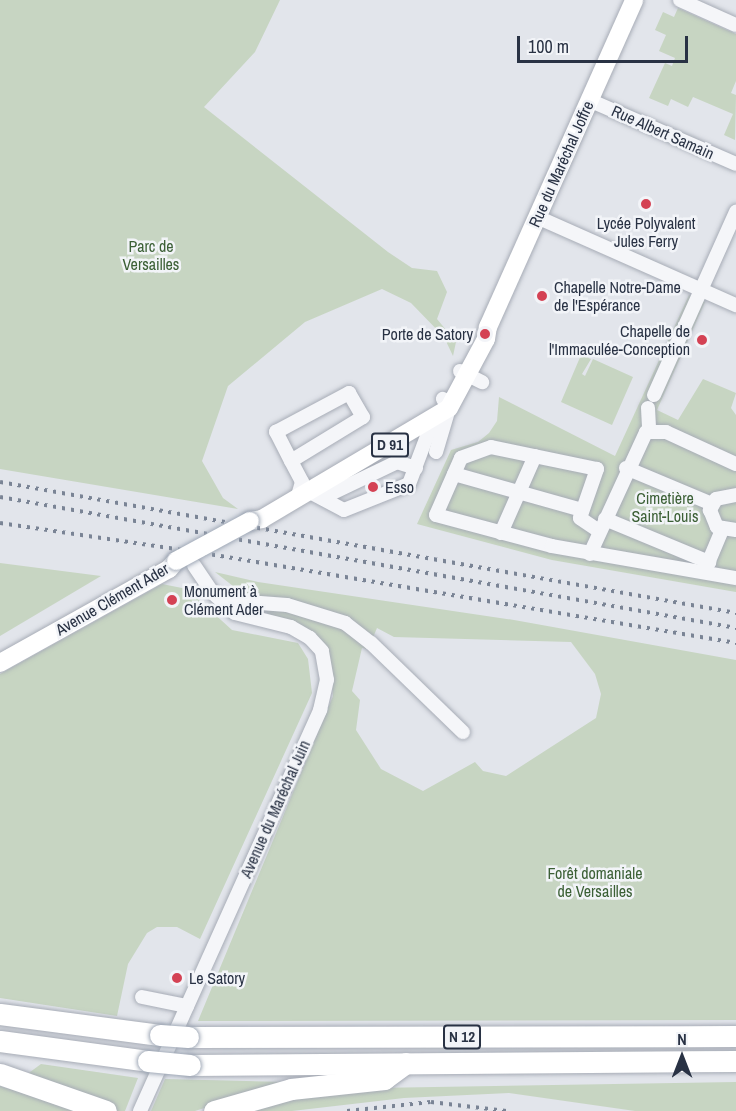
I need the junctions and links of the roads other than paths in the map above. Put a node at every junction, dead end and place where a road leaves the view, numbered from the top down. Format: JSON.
{"nodes":[{"id":1,"x":634,"y":0,"type":"edge"},
{"id":2,"x":680,"y":0,"type":"edge"},
{"id":3,"x":736,"y":26,"type":"edge"},
{"id":4,"x":589,"y":100,"type":"junction"},
{"id":5,"x":736,"y":164,"type":"edge"},
{"id":6,"x":736,"y":212,"type":"edge"},
{"id":7,"x":537,"y":217,"type":"junction"},
{"id":8,"x":703,"y":290,"type":"junction"},
{"id":9,"x":736,"y":305,"type":"edge"},
{"id":10,"x":654,"y":395,"type":"dead end"},
{"id":11,"x":446,"y":404,"type":"junction"},
{"id":12,"x":648,"y":408,"type":"dead end"},
{"id":13,"x":434,"y":420,"type":"junction"},
{"id":14,"x":649,"y":430,"type":"junction"},
{"id":15,"x":436,"y":452,"type":"dead end"},
{"id":16,"x":535,"y":456,"type":"junction"},
{"id":17,"x":291,"y":461,"type":"junction"},
{"id":18,"x":736,"y":464,"type":"edge"},
{"id":19,"x":416,"y":468,"type":"junction"},
{"id":20,"x":626,"y":468,"type":"junction"},
{"id":21,"x":454,"y":474,"type":"junction"},
{"id":22,"x":310,"y":491,"type":"junction"},
{"id":23,"x":519,"y":492,"type":"junction"},
{"id":24,"x":736,"y":495,"type":"edge"},
{"id":25,"x":712,"y":504,"type":"junction"},
{"id":26,"x":582,"y":510,"type":"junction"},
{"id":27,"x":602,"y":525,"type":"junction"},
{"id":28,"x":729,"y":530,"type":"edge"},
{"id":29,"x":501,"y":533,"type":"junction"},
{"id":30,"x":590,"y":554,"type":"junction"},
{"id":31,"x":176,"y":561,"type":"junction"},
{"id":32,"x":194,"y":565,"type":"dead end"},
{"id":33,"x":706,"y":567,"type":"junction"},
{"id":34,"x":736,"y":578,"type":"edge"},
{"id":35,"x":226,"y":605,"type":"junction"},
{"id":36,"x":0,"y":653,"type":"edge"},
{"id":37,"x":0,"y":663,"type":"edge"},
{"id":38,"x":463,"y":732,"type":"dead end"},
{"id":39,"x":142,"y":997,"type":"dead end"},
{"id":40,"x":187,"y":1006,"type":"junction"},
{"id":41,"x":0,"y":1014,"type":"edge"},
{"id":42,"x":736,"y":1036,"type":"edge"},
{"id":43,"x":0,"y":1041,"type":"edge"},
{"id":44,"x":736,"y":1061,"type":"edge"},
{"id":45,"x":406,"y":1063,"type":"junction"},
{"id":46,"x":0,"y":1074,"type":"edge"},
{"id":47,"x":106,"y":1111,"type":"edge"},
{"id":48,"x":140,"y":1111,"type":"edge"},
{"id":49,"x":214,"y":1111,"type":"edge"}],
"edges":[{"from":1,"to":4,"type":"main road","name":"Rue du Maréchal Joffre","number":"D 91"},
{"from":2,"to":3,"type":"street"},
{"from":4,"to":5,"type":"street","name":"Rue Albert Samain"},
{"from":4,"to":7,"type":"main road","name":"Rue du Maréchal Joffre","number":"D 91"},
{"from":6,"to":8,"type":"street"},
{"from":7,"to":8,"type":"street"},
{"from":7,"to":11,"type":"main road","name":"Rue du Maréchal Joffre","number":"D 91"},
{"from":8,"to":9,"type":"street"},
{"from":8,"to":10,"type":"street"},
{"from":11,"to":13,"type":"main road","name":"Rue du Maréchal Joffre","number":"D 91"},
{"from":11,"to":15,"type":"street"},
{"from":11,"to":22,"type":"main road","name":"Rue du Maréchal Joffre","number":"D 91"},
{"from":12,"to":14,"type":"street"},
{"from":13,"to":19,"type":"street"},
{"from":13,"to":22,"type":"main road","name":"Rue du Maréchal Joffre","number":"D 91"},
{"from":14,"to":18,"type":"street"},
{"from":14,"to":20,"type":"street"},
{"from":16,"to":21,"type":"street"},
{"from":16,"to":23,"type":"street"},
{"from":16,"to":26,"type":"street"},
{"from":17,"to":17,"type":"street"},
{"from":17,"to":22,"type":"street"},
{"from":19,"to":22,"type":"street"},
{"from":19,"to":22,"type":"street"},
{"from":20,"to":25,"type":"street"},
{"from":20,"to":27,"type":"street"},
{"from":21,"to":23,"type":"street"},
{"from":21,"to":29,"type":"street"},
{"from":22,"to":31,"type":"main road","name":"Rue du Maréchal Joffre","number":"D 91","bridge":true},
{"from":23,"to":26,"type":"street"},
{"from":23,"to":29,"type":"street"},
{"from":24,"to":25,"type":"street"},
{"from":25,"to":28,"type":"street"},
{"from":26,"to":27,"type":"street"},
{"from":27,"to":30,"type":"street"},
{"from":27,"to":33,"type":"street"},
{"from":28,"to":33,"type":"street"},
{"from":29,"to":30,"type":"street"},
{"from":30,"to":33,"type":"street"},
{"from":31,"to":36,"type":"main road","name":"Avenue Clément Ader","number":"D 91"},
{"from":31,"to":37,"type":"main road","name":"Avenue Clément Ader","number":"D 91"},
{"from":32,"to":35,"type":"street","name":"Avenue du Maréchal Juin"},
{"from":33,"to":34,"type":"street"},
{"from":35,"to":38,"type":"street"},
{"from":35,"to":40,"type":"street","name":"Avenue du Maréchal Juin"},
{"from":39,"to":40,"type":"street"},
{"from":40,"to":48,"type":"street","name":"Avenue du Maréchal Juin"},
{"from":41,"to":42,"type":"highway","number":"N 12","bridge":true},
{"from":43,"to":45,"type":"highway","number":"N 12","bridge":true},
{"from":44,"to":45,"type":"highway","number":"N 12"},
{"from":45,"to":49,"type":"highway"},
{"from":46,"to":47,"type":"highway"}]}
